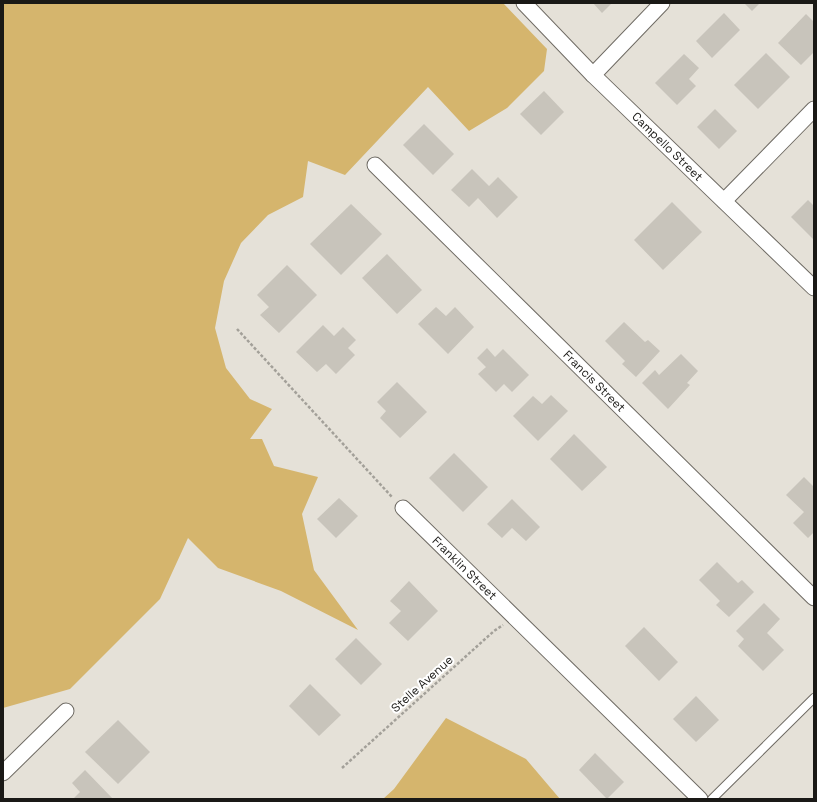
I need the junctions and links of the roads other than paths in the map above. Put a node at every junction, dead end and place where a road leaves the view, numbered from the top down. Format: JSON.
{"nodes":[{"id":1,"x":524,"y":3,"type":"edge"},
{"id":2,"x":662,"y":3,"type":"edge"},
{"id":3,"x":593,"y":75,"type":"junction"},
{"id":4,"x":814,"y":109,"type":"edge"},
{"id":5,"x":375,"y":165,"type":"dead end"},
{"id":6,"x":724,"y":201,"type":"junction"},
{"id":7,"x":814,"y":288,"type":"edge"},
{"id":8,"x":403,"y":508,"type":"road end"},
{"id":9,"x":814,"y":598,"type":"edge"},
{"id":10,"x":814,"y":698,"type":"edge"},
{"id":11,"x":66,"y":711,"type":"dead end"},
{"id":12,"x":3,"y":773,"type":"edge"},
{"id":13,"x":700,"y":799,"type":"edge"},
{"id":14,"x":712,"y":799,"type":"edge"}],
"edges":[{"from":1,"to":3,"type":"street","name":"Campello Street"},
{"from":2,"to":3,"type":"street"},
{"from":3,"to":6,"type":"street","name":"Campello Street"},
{"from":4,"to":6,"type":"street"},
{"from":5,"to":9,"type":"street","name":"Francis Street"},
{"from":6,"to":7,"type":"street","name":"Campello Street"},
{"from":8,"to":13,"type":"street","name":"Franklin Street"},
{"from":10,"to":14,"type":"lane"},
{"from":11,"to":12,"type":"street"}]}
